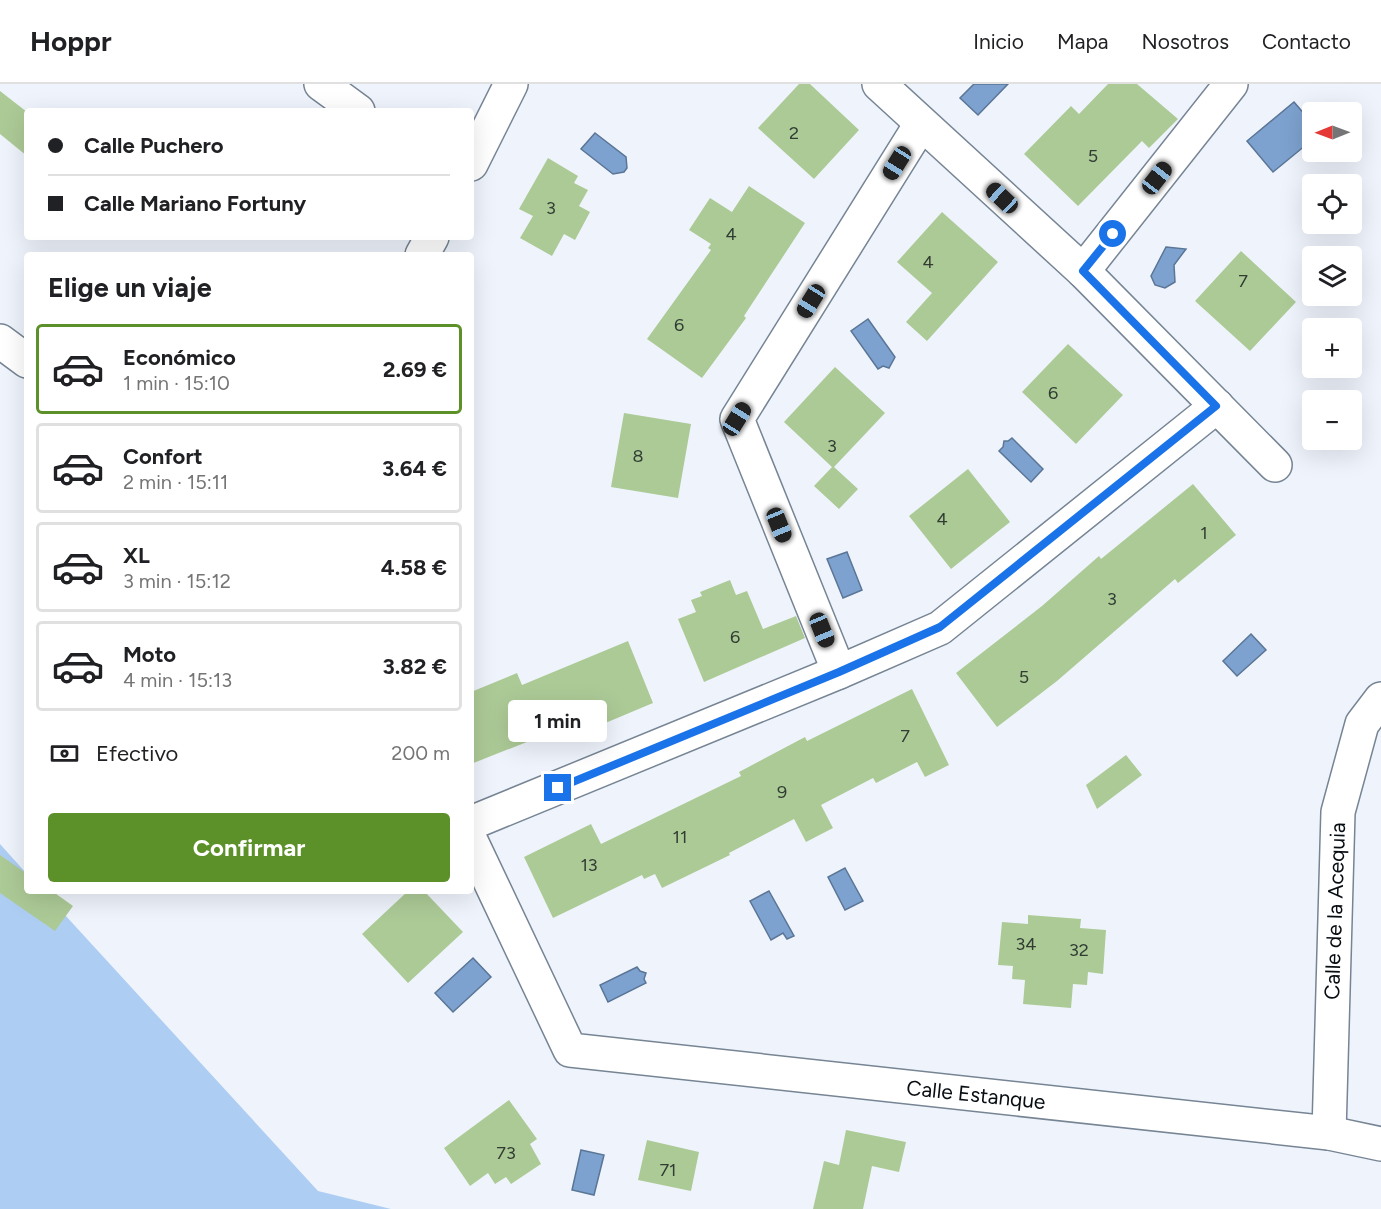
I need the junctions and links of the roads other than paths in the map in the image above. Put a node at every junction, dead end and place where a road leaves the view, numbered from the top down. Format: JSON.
{"nodes":[{"id":1,"x":321,"y":84,"type":"edge"},
{"id":2,"x":511,"y":84,"type":"edge"},
{"id":3,"x":879,"y":84,"type":"edge"},
{"id":4,"x":1232,"y":84,"type":"edge"},
{"id":5,"x":354,"y":108,"type":"edge"},
{"id":6,"x":921,"y":124,"type":"junction"},
{"id":7,"x":474,"y":158,"type":"edge"},
{"id":8,"x":1083,"y":271,"type":"junction"},
{"id":9,"x":0,"y":341,"type":"edge"},
{"id":10,"x":24,"y":359,"type":"edge"},
{"id":11,"x":1216,"y":406,"type":"junction"},
{"id":12,"x":1275,"y":465,"type":"dead end"},
{"id":13,"x":839,"y":672,"type":"junction"},
{"id":14,"x":1381,"y":699,"type":"edge"},
{"id":15,"x":474,"y":822,"type":"edge"},
{"id":16,"x":474,"y":847,"type":"edge"},
{"id":17,"x":1329,"y":1133,"type":"junction"},
{"id":18,"x":1381,"y":1144,"type":"edge"}],
"edges":[{"from":1,"to":5,"type":"street"},
{"from":2,"to":7,"type":"street"},
{"from":3,"to":6,"type":"street"},
{"from":4,"to":8,"type":"street"},
{"from":6,"to":8,"type":"street"},
{"from":6,"to":13,"type":"street"},
{"from":8,"to":11,"type":"street"},
{"from":9,"to":10,"type":"street"},
{"from":11,"to":12,"type":"street"},
{"from":11,"to":13,"type":"street"},
{"from":13,"to":15,"type":"street"},
{"from":14,"to":17,"type":"street","name":"Calle de la Acequia"},
{"from":16,"to":17,"type":"street","name":"Calle Estanque"},
{"from":17,"to":18,"type":"street","name":"Calle Estanque"}]}
